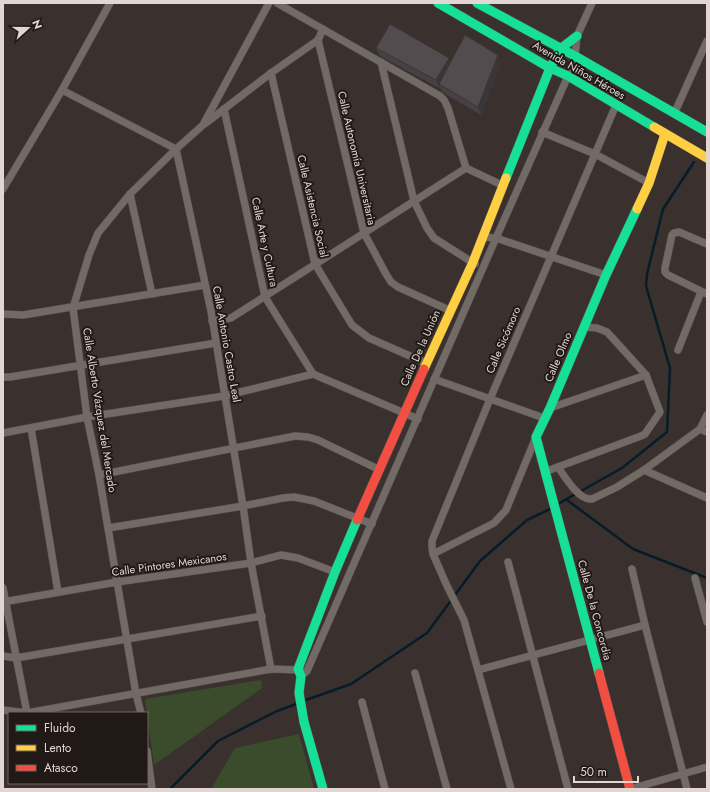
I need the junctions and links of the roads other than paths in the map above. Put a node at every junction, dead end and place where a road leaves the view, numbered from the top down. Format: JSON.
{"nodes":[{"id":1,"x":110,"y":3,"type":"edge"},
{"id":2,"x":269,"y":3,"type":"edge"},
{"id":3,"x":277,"y":3,"type":"edge"},
{"id":4,"x":438,"y":3,"type":"edge"},
{"id":5,"x":477,"y":3,"type":"edge"},
{"id":6,"x":592,"y":3,"type":"edge"},
{"id":7,"x":324,"y":29,"type":"junction"},
{"id":8,"x":577,"y":36,"type":"junction"},
{"id":9,"x":318,"y":40,"type":"junction"},
{"id":10,"x":707,"y":41,"type":"edge"},
{"id":11,"x":560,"y":48,"type":"junction"},
{"id":12,"x":575,"y":56,"type":"junction"},
{"id":13,"x":381,"y":62,"type":"junction"},
{"id":14,"x":550,"y":68,"type":"junction"},
{"id":15,"x":270,"y":73,"type":"junction"},
{"id":16,"x":568,"y":76,"type":"junction"},
{"id":17,"x":62,"y":90,"type":"junction"},
{"id":18,"x":616,"y":105,"type":"junction"},
{"id":19,"x":224,"y":109,"type":"junction"},
{"id":20,"x":674,"y":114,"type":"junction"},
{"id":21,"x":203,"y":125,"type":"junction"},
{"id":22,"x":542,"y":132,"type":"junction"},
{"id":23,"x":707,"y":132,"type":"edge"},
{"id":24,"x":664,"y":134,"type":"junction"},
{"id":25,"x":176,"y":149,"type":"junction"},
{"id":26,"x":595,"y":154,"type":"junction"},
{"id":27,"x":707,"y":158,"type":"edge"},
{"id":28,"x":466,"y":168,"type":"junction"},
{"id":29,"x":649,"y":183,"type":"junction"},
{"id":30,"x":504,"y":186,"type":"junction"},
{"id":31,"x":3,"y":189,"type":"edge"},
{"id":32,"x":130,"y":194,"type":"junction"},
{"id":33,"x":414,"y":201,"type":"junction"},
{"id":34,"x":364,"y":233,"type":"junction"},
{"id":35,"x":484,"y":237,"type":"junction"},
{"id":36,"x":496,"y":238,"type":"junction"},
{"id":37,"x":707,"y":244,"type":"edge"},
{"id":38,"x":551,"y":256,"type":"junction"},
{"id":39,"x":473,"y":262,"type":"junction"},
{"id":40,"x":315,"y":264,"type":"junction"},
{"id":41,"x":481,"y":271,"type":"junction"},
{"id":42,"x":606,"y":275,"type":"junction"},
{"id":43,"x":205,"y":285,"type":"junction"},
{"id":44,"x":704,"y":293,"type":"edge"},
{"id":45,"x":152,"y":294,"type":"junction"},
{"id":46,"x":265,"y":297,"type":"junction"},
{"id":47,"x":73,"y":308,"type":"junction"},
{"id":48,"x":449,"y":310,"type":"junction"},
{"id":49,"x":3,"y":314,"type":"edge"},
{"id":50,"x":212,"y":320,"type":"junction"},
{"id":51,"x":584,"y":327,"type":"junction"},
{"id":52,"x":216,"y":343,"type":"junction"},
{"id":53,"x":678,"y":350,"type":"dead end"},
{"id":54,"x":426,"y":363,"type":"junction"},
{"id":55,"x":80,"y":365,"type":"junction"},
{"id":56,"x":313,"y":374,"type":"junction"},
{"id":57,"x":646,"y":375,"type":"junction"},
{"id":58,"x":3,"y":377,"type":"edge"},
{"id":59,"x":434,"y":379,"type":"junction"},
{"id":60,"x":224,"y":396,"type":"junction"},
{"id":61,"x":490,"y":399,"type":"junction"},
{"id":62,"x":550,"y":408,"type":"junction"},
{"id":63,"x":405,"y":413,"type":"junction"},
{"id":64,"x":707,"y":415,"type":"edge"},
{"id":65,"x":88,"y":417,"type":"junction"},
{"id":66,"x":544,"y":418,"type":"junction"},
{"id":67,"x":418,"y":419,"type":"junction"},
{"id":68,"x":31,"y":428,"type":"junction"},
{"id":69,"x":700,"y":429,"type":"junction"},
{"id":70,"x":707,"y":432,"type":"edge"},
{"id":71,"x":3,"y":433,"type":"edge"},
{"id":72,"x":536,"y":437,"type":"junction"},
{"id":73,"x":234,"y":449,"type":"junction"},
{"id":74,"x":558,"y":467,"type":"junction"},
{"id":75,"x":380,"y":470,"type":"junction"},
{"id":76,"x":644,"y":470,"type":"junction"},
{"id":77,"x":546,"y":471,"type":"junction"},
{"id":78,"x":99,"y":475,"type":"junction"},
{"id":79,"x":707,"y":498,"type":"edge"},
{"id":80,"x":243,"y":506,"type":"junction"},
{"id":81,"x":358,"y":518,"type":"junction"},
{"id":82,"x":372,"y":524,"type":"junction"},
{"id":83,"x":108,"y":528,"type":"junction"},
{"id":84,"x":433,"y":554,"type":"junction"},
{"id":85,"x":508,"y":562,"type":"dead end"},
{"id":86,"x":251,"y":563,"type":"junction"},
{"id":87,"x":632,"y":570,"type":"dead end"},
{"id":88,"x":335,"y":572,"type":"junction"},
{"id":89,"x":695,"y":578,"type":"dead end"},
{"id":90,"x":116,"y":582,"type":"junction"},
{"id":91,"x":3,"y":588,"type":"edge"},
{"id":92,"x":58,"y":592,"type":"junction"},
{"id":93,"x":4,"y":602,"type":"edge"},
{"id":94,"x":262,"y":616,"type":"junction"},
{"id":95,"x":707,"y":622,"type":"edge"},
{"id":96,"x":645,"y":625,"type":"junction"},
{"id":97,"x":126,"y":640,"type":"junction"},
{"id":98,"x":590,"y":640,"type":"junction"},
{"id":99,"x":533,"y":655,"type":"junction"},
{"id":100,"x":3,"y":656,"type":"edge"},
{"id":101,"x":16,"y":658,"type":"junction"},
{"id":102,"x":271,"y":669,"type":"junction"},
{"id":103,"x":478,"y":670,"type":"junction"},
{"id":104,"x":302,"y":672,"type":"junction"},
{"id":105,"x":415,"y":673,"type":"dead end"},
{"id":106,"x":136,"y":694,"type":"junction"},
{"id":107,"x":362,"y":702,"type":"dead end"},
{"id":108,"x":3,"y":710,"type":"edge"},
{"id":109,"x":19,"y":712,"type":"edge"},
{"id":110,"x":27,"y":712,"type":"edge"},
{"id":111,"x":33,"y":712,"type":"edge"},
{"id":112,"x":140,"y":712,"type":"edge"},
{"id":113,"x":148,"y":759,"type":"edge"},
{"id":114,"x":707,"y":767,"type":"edge"},
{"id":115,"x":683,"y":773,"type":"junction"},
{"id":116,"x":152,"y":789,"type":"edge"},
{"id":117,"x":323,"y":789,"type":"edge"},
{"id":118,"x":385,"y":789,"type":"edge"},
{"id":119,"x":447,"y":789,"type":"edge"},
{"id":120,"x":511,"y":789,"type":"edge"},
{"id":121,"x":568,"y":789,"type":"edge"},
{"id":122,"x":630,"y":789,"type":"edge"},
{"id":123,"x":687,"y":789,"type":"edge"}],
"edges":[{"from":1,"to":17,"type":"street"},
{"from":2,"to":21,"type":"street","name":"Calle Alberto Vázquez del Mercado"},
{"from":3,"to":7,"type":"street"},
{"from":4,"to":14,"type":"street","name":"Avenida Niños Héroes"},
{"from":5,"to":11,"type":"street","name":"Avenida Niños Héroes"},
{"from":6,"to":8,"type":"street","name":"Calle De la Unión"},
{"from":7,"to":9,"type":"street"},
{"from":7,"to":13,"type":"street"},
{"from":8,"to":11,"type":"street","name":"Calle De la Unión"},
{"from":8,"to":12,"type":"street","name":"Calle De la Unión"},
{"from":9,"to":15,"type":"street"},
{"from":9,"to":34,"type":"street","name":"Calle Autonomía Universitaria"},
{"from":10,"to":20,"type":"street"},
{"from":11,"to":12,"type":"street","name":"Avenida Niños Héroes"},
{"from":11,"to":14,"type":"street","name":"Calle De la Unión"},
{"from":12,"to":16,"type":"street","name":"Calle De la Unión"},
{"from":12,"to":20,"type":"street","name":"Avenida Niños Héroes"},
{"from":13,"to":28,"type":"street"},
{"from":13,"to":33,"type":"street"},
{"from":14,"to":16,"type":"street","name":"Avenida Niños Héroes"},
{"from":14,"to":30,"type":"street","name":"Calle De la Unión"},
{"from":15,"to":19,"type":"street"},
{"from":15,"to":40,"type":"street","name":"Calle Asistencia Social"},
{"from":16,"to":18,"type":"street","name":"Avenida Niños Héroes"},
{"from":16,"to":22,"type":"street","name":"Calle De la Unión"},
{"from":17,"to":25,"type":"street"},
{"from":17,"to":31,"type":"street"},
{"from":18,"to":24,"type":"street","name":"Avenida Niños Héroes"},
{"from":18,"to":26,"type":"street","name":"Calle Sicómoro"},
{"from":19,"to":21,"type":"street"},
{"from":19,"to":46,"type":"street","name":"Calle Arte y Cultura"},
{"from":20,"to":23,"type":"street","name":"Avenida Niños Héroes"},
{"from":21,"to":25,"type":"street","name":"Calle Alberto Vázquez del Mercado"},
{"from":22,"to":26,"type":"street"},
{"from":22,"to":36,"type":"street","name":"Calle De la Unión"},
{"from":24,"to":27,"type":"street","name":"Avenida Niños Héroes"},
{"from":24,"to":29,"type":"street","name":"Calle Olmo"},
{"from":25,"to":32,"type":"street","name":"Calle Alberto Vázquez del Mercado"},
{"from":25,"to":43,"type":"street","name":"Calle Antonio Castro Leal"},
{"from":26,"to":29,"type":"street"},
{"from":26,"to":38,"type":"street","name":"Calle Sicómoro"},
{"from":28,"to":30,"type":"street"},
{"from":28,"to":33,"type":"street"},
{"from":29,"to":42,"type":"street","name":"Calle Olmo"},
{"from":30,"to":35,"type":"street","name":"Calle De la Unión"},
{"from":32,"to":45,"type":"street"},
{"from":32,"to":47,"type":"street","name":"Calle Alberto Vázquez del Mercado"},
{"from":33,"to":34,"type":"street"},
{"from":33,"to":39,"type":"street"},
{"from":34,"to":40,"type":"street"},
{"from":34,"to":48,"type":"street","name":"Calle Autonomía Universitaria"},
{"from":35,"to":36,"type":"street"},
{"from":35,"to":39,"type":"street","name":"Calle De la Unión"},
{"from":36,"to":38,"type":"street"},
{"from":36,"to":41,"type":"street","name":"Calle De la Unión"},
{"from":37,"to":44,"type":"street"},
{"from":38,"to":42,"type":"street"},
{"from":38,"to":61,"type":"street","name":"Calle Sicómoro"},
{"from":39,"to":41,"type":"street"},
{"from":39,"to":48,"type":"street","name":"Calle De la Unión"},
{"from":40,"to":46,"type":"street"},
{"from":40,"to":54,"type":"street","name":"Calle Asistencia Social"},
{"from":41,"to":59,"type":"street","name":"Calle De la Unión"},
{"from":42,"to":51,"type":"street","name":"Calle Olmo"},
{"from":43,"to":45,"type":"street"},
{"from":43,"to":50,"type":"street","name":"Calle Antonio Castro Leal"},
{"from":44,"to":53,"type":"street"},
{"from":45,"to":47,"type":"street"},
{"from":46,"to":50,"type":"street"},
{"from":46,"to":56,"type":"street","name":"Calle Arte y Cultura"},
{"from":47,"to":49,"type":"street"},
{"from":47,"to":55,"type":"street","name":"Calle Alberto Vázquez del Mercado"},
{"from":48,"to":54,"type":"street","name":"Calle De la Unión"},
{"from":50,"to":52,"type":"street","name":"Calle Antonio Castro Leal"},
{"from":51,"to":57,"type":"street"},
{"from":51,"to":62,"type":"street","name":"Calle Olmo"},
{"from":52,"to":55,"type":"street"},
{"from":52,"to":60,"type":"street","name":"Calle Antonio Castro Leal"},
{"from":54,"to":63,"type":"street","name":"Calle De la Unión"},
{"from":55,"to":58,"type":"street"},
{"from":55,"to":65,"type":"street","name":"Calle Alberto Vázquez del Mercado"},
{"from":56,"to":60,"type":"street"},
{"from":56,"to":63,"type":"street"},
{"from":57,"to":62,"type":"street"},
{"from":57,"to":74,"type":"street"},
{"from":59,"to":61,"type":"street"},
{"from":59,"to":67,"type":"street","name":"Calle De la Unión"},
{"from":60,"to":65,"type":"street"},
{"from":60,"to":73,"type":"street","name":"Calle Antonio Castro Leal"},
{"from":61,"to":66,"type":"street"},
{"from":61,"to":84,"type":"street","name":"Calle Sicómoro"},
{"from":62,"to":66,"type":"street","name":"Calle Olmo"},
{"from":63,"to":67,"type":"street"},
{"from":63,"to":75,"type":"street","name":"Calle De la Unión"},
{"from":64,"to":69,"type":"street"},
{"from":65,"to":68,"type":"street"},
{"from":65,"to":78,"type":"street","name":"Calle Alberto Vázquez del Mercado"},
{"from":66,"to":72,"type":"street","name":"Calle Olmo"},
{"from":67,"to":82,"type":"street","name":"Calle De la Unión"},
{"from":68,"to":71,"type":"street"},
{"from":68,"to":92,"type":"street"},
{"from":69,"to":70,"type":"street"},
{"from":69,"to":76,"type":"street"},
{"from":72,"to":77,"type":"street","name":"Calle De la Concordia"},
{"from":72,"to":84,"type":"street","name":"Calle Olmo"},
{"from":73,"to":75,"type":"street"},
{"from":73,"to":78,"type":"street"},
{"from":73,"to":80,"type":"street","name":"Calle Antonio Castro Leal"},
{"from":74,"to":76,"type":"street"},
{"from":74,"to":77,"type":"street"},
{"from":75,"to":81,"type":"street","name":"Calle De la Unión"},
{"from":76,"to":79,"type":"street"},
{"from":77,"to":98,"type":"street","name":"Calle De la Concordia"},
{"from":78,"to":83,"type":"street","name":"Calle Alberto Vázquez del Mercado"},
{"from":80,"to":81,"type":"street"},
{"from":80,"to":83,"type":"street"},
{"from":80,"to":86,"type":"street","name":"Calle Antonio Castro Leal"},
{"from":81,"to":82,"type":"street"},
{"from":81,"to":88,"type":"street","name":"Calle De la Unión"},
{"from":82,"to":104,"type":"street","name":"Calle De la Unión"},
{"from":83,"to":90,"type":"street","name":"Calle Alberto Vázquez del Mercado"},
{"from":84,"to":103,"type":"street","name":"Calle Sicómoro"},
{"from":85,"to":99,"type":"street"},
{"from":86,"to":88,"type":"street","name":"Calle Pintores Mexicanos"},
{"from":86,"to":90,"type":"street","name":"Calle Pintores Mexicanos"},
{"from":86,"to":94,"type":"street","name":"Calle Antonio Castro Leal"},
{"from":87,"to":96,"type":"street"},
{"from":88,"to":104,"type":"street","name":"Calle De la Unión"},
{"from":89,"to":95,"type":"street"},
{"from":90,"to":92,"type":"street","name":"Calle Pintores Mexicanos"},
{"from":90,"to":97,"type":"street","name":"Calle Alberto Vázquez del Mercado"},
{"from":91,"to":93,"type":"street"},
{"from":92,"to":93,"type":"street","name":"Calle Pintores Mexicanos"},
{"from":93,"to":101,"type":"street"},
{"from":94,"to":97,"type":"street"},
{"from":94,"to":102,"type":"street","name":"Calle Antonio Castro Leal"},
{"from":96,"to":98,"type":"street"},
{"from":96,"to":115,"type":"street"},
{"from":97,"to":101,"type":"street"},
{"from":97,"to":106,"type":"street","name":"Calle Alberto Vázquez del Mercado"},
{"from":98,"to":99,"type":"street"},
{"from":98,"to":122,"type":"street","name":"Calle De la Concordia"},
{"from":99,"to":103,"type":"street"},
{"from":99,"to":121,"type":"street"},
{"from":100,"to":101,"type":"street"},
{"from":101,"to":110,"type":"street"},
{"from":102,"to":104,"type":"street"},
{"from":102,"to":106,"type":"street"},
{"from":103,"to":120,"type":"street","name":"Calle Sicómoro"},
{"from":104,"to":117,"type":"street","name":"Calle De la Unión"},
{"from":105,"to":119,"type":"street"},
{"from":106,"to":111,"type":"street"},
{"from":106,"to":112,"type":"street","name":"Calle Alberto Vázquez del Mercado"},
{"from":107,"to":118,"type":"street"},
{"from":108,"to":109,"type":"street"},
{"from":113,"to":116,"type":"street"},
{"from":114,"to":115,"type":"street"},
{"from":115,"to":122,"type":"street"},
{"from":115,"to":123,"type":"street"}]}
